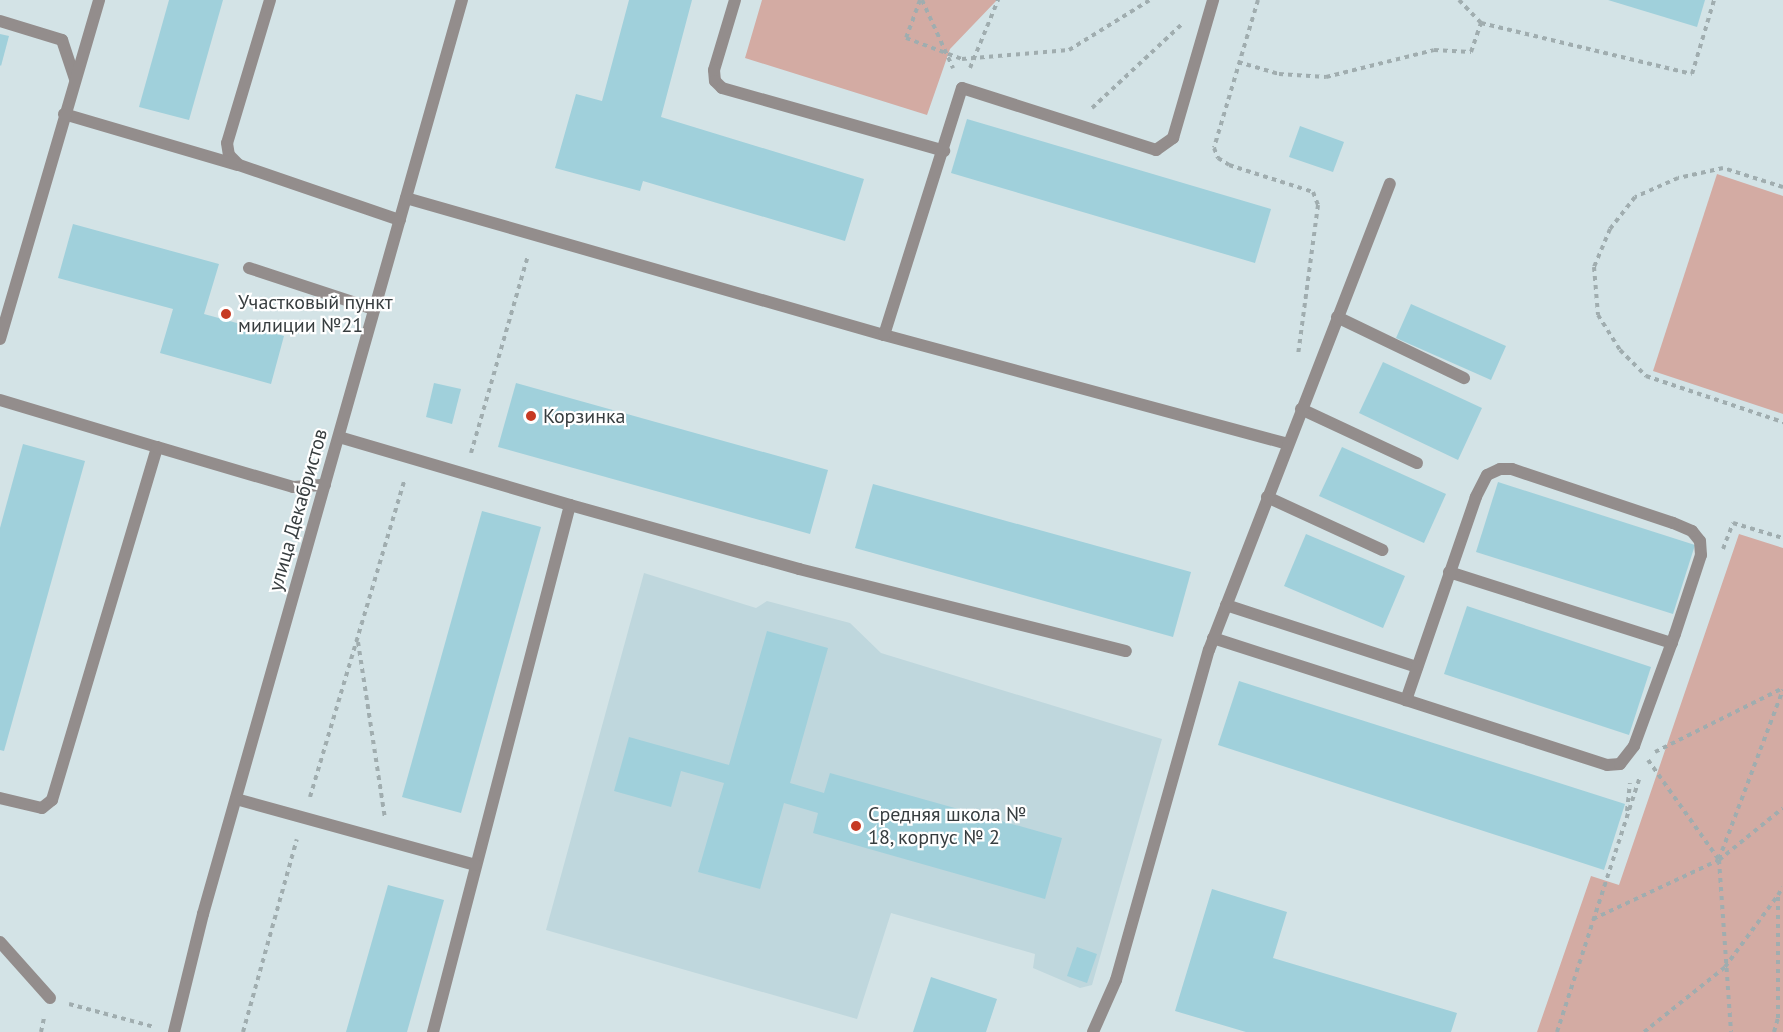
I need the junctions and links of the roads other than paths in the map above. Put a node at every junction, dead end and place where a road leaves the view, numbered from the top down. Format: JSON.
{"nodes":[{"id":1,"x":99,"y":0,"type":"edge"},
{"id":2,"x":270,"y":0,"type":"edge"},
{"id":3,"x":462,"y":0,"type":"edge"},
{"id":4,"x":735,"y":0,"type":"edge"},
{"id":5,"x":1213,"y":0,"type":"edge"},
{"id":6,"x":0,"y":21,"type":"edge"},
{"id":7,"x":75,"y":79,"type":"junction"},
{"id":8,"x":64,"y":114,"type":"junction"},
{"id":9,"x":944,"y":151,"type":"junction"},
{"id":10,"x":238,"y":165,"type":"junction"},
{"id":11,"x":1390,"y":184,"type":"dead end"},
{"id":12,"x":406,"y":198,"type":"junction"},
{"id":13,"x":400,"y":220,"type":"junction"},
{"id":14,"x":249,"y":268,"type":"dead end"},
{"id":15,"x":374,"y":309,"type":"junction"},
{"id":16,"x":1337,"y":317,"type":"junction"},
{"id":17,"x":884,"y":335,"type":"junction"},
{"id":18,"x":0,"y":339,"type":"edge"},
{"id":19,"x":1464,"y":378,"type":"dead end"},
{"id":20,"x":0,"y":400,"type":"edge"},
{"id":21,"x":1301,"y":409,"type":"junction"},
{"id":22,"x":339,"y":437,"type":"junction"},
{"id":23,"x":1287,"y":444,"type":"junction"},
{"id":24,"x":157,"y":447,"type":"junction"},
{"id":25,"x":1417,"y":463,"type":"dead end"},
{"id":26,"x":325,"y":485,"type":"junction"},
{"id":27,"x":1267,"y":497,"type":"junction"},
{"id":28,"x":570,"y":505,"type":"junction"},
{"id":29,"x":1382,"y":550,"type":"dead end"},
{"id":30,"x":1449,"y":572,"type":"junction"},
{"id":31,"x":1226,"y":605,"type":"junction"},
{"id":32,"x":1213,"y":638,"type":"junction"},
{"id":33,"x":1672,"y":643,"type":"junction"},
{"id":34,"x":1126,"y":651,"type":"dead end"},
{"id":35,"x":1417,"y":667,"type":"junction"},
{"id":36,"x":1406,"y":700,"type":"junction"},
{"id":37,"x":0,"y":798,"type":"edge"},
{"id":38,"x":236,"y":799,"type":"junction"},
{"id":39,"x":475,"y":865,"type":"junction"},
{"id":40,"x":0,"y":942,"type":"edge"},
{"id":41,"x":50,"y":998,"type":"road end"},
{"id":42,"x":174,"y":1032,"type":"edge"},
{"id":43,"x":432,"y":1032,"type":"edge"},
{"id":44,"x":1093,"y":1032,"type":"edge"}],
"edges":[{"from":1,"to":7,"type":"street"},
{"from":2,"to":10,"type":"street"},
{"from":3,"to":12,"type":"street","name":"улица Декабристов"},
{"from":4,"to":9,"type":"street"},
{"from":5,"to":9,"type":"street"},
{"from":6,"to":7,"type":"street"},
{"from":7,"to":8,"type":"street"},
{"from":8,"to":10,"type":"street"},
{"from":8,"to":18,"type":"street"},
{"from":9,"to":17,"type":"street"},
{"from":10,"to":13,"type":"street"},
{"from":11,"to":16,"type":"street"},
{"from":12,"to":13,"type":"street","name":"улица Декабристов"},
{"from":12,"to":17,"type":"street"},
{"from":13,"to":15,"type":"street","name":"улица Декабристов"},
{"from":14,"to":15,"type":"street"},
{"from":15,"to":22,"type":"street","name":"улица Декабристов"},
{"from":16,"to":19,"type":"street"},
{"from":16,"to":21,"type":"street"},
{"from":17,"to":23,"type":"street"},
{"from":20,"to":24,"type":"street"},
{"from":21,"to":23,"type":"street"},
{"from":21,"to":25,"type":"street"},
{"from":22,"to":26,"type":"street","name":"улица Декабристов"},
{"from":22,"to":28,"type":"street"},
{"from":23,"to":27,"type":"street"},
{"from":24,"to":26,"type":"street"},
{"from":24,"to":37,"type":"street"},
{"from":26,"to":38,"type":"street","name":"улица Декабристов"},
{"from":27,"to":29,"type":"street"},
{"from":27,"to":31,"type":"street"},
{"from":28,"to":34,"type":"street"},
{"from":28,"to":39,"type":"street"},
{"from":30,"to":33,"type":"street"},
{"from":30,"to":33,"type":"street"},
{"from":30,"to":35,"type":"street"},
{"from":31,"to":32,"type":"street"},
{"from":31,"to":35,"type":"street"},
{"from":32,"to":36,"type":"street"},
{"from":32,"to":44,"type":"street"},
{"from":33,"to":36,"type":"street"},
{"from":35,"to":36,"type":"street"},
{"from":38,"to":39,"type":"street"},
{"from":38,"to":42,"type":"street","name":"улица Декабристов"},
{"from":39,"to":43,"type":"street"},
{"from":40,"to":41,"type":"street"}]}
